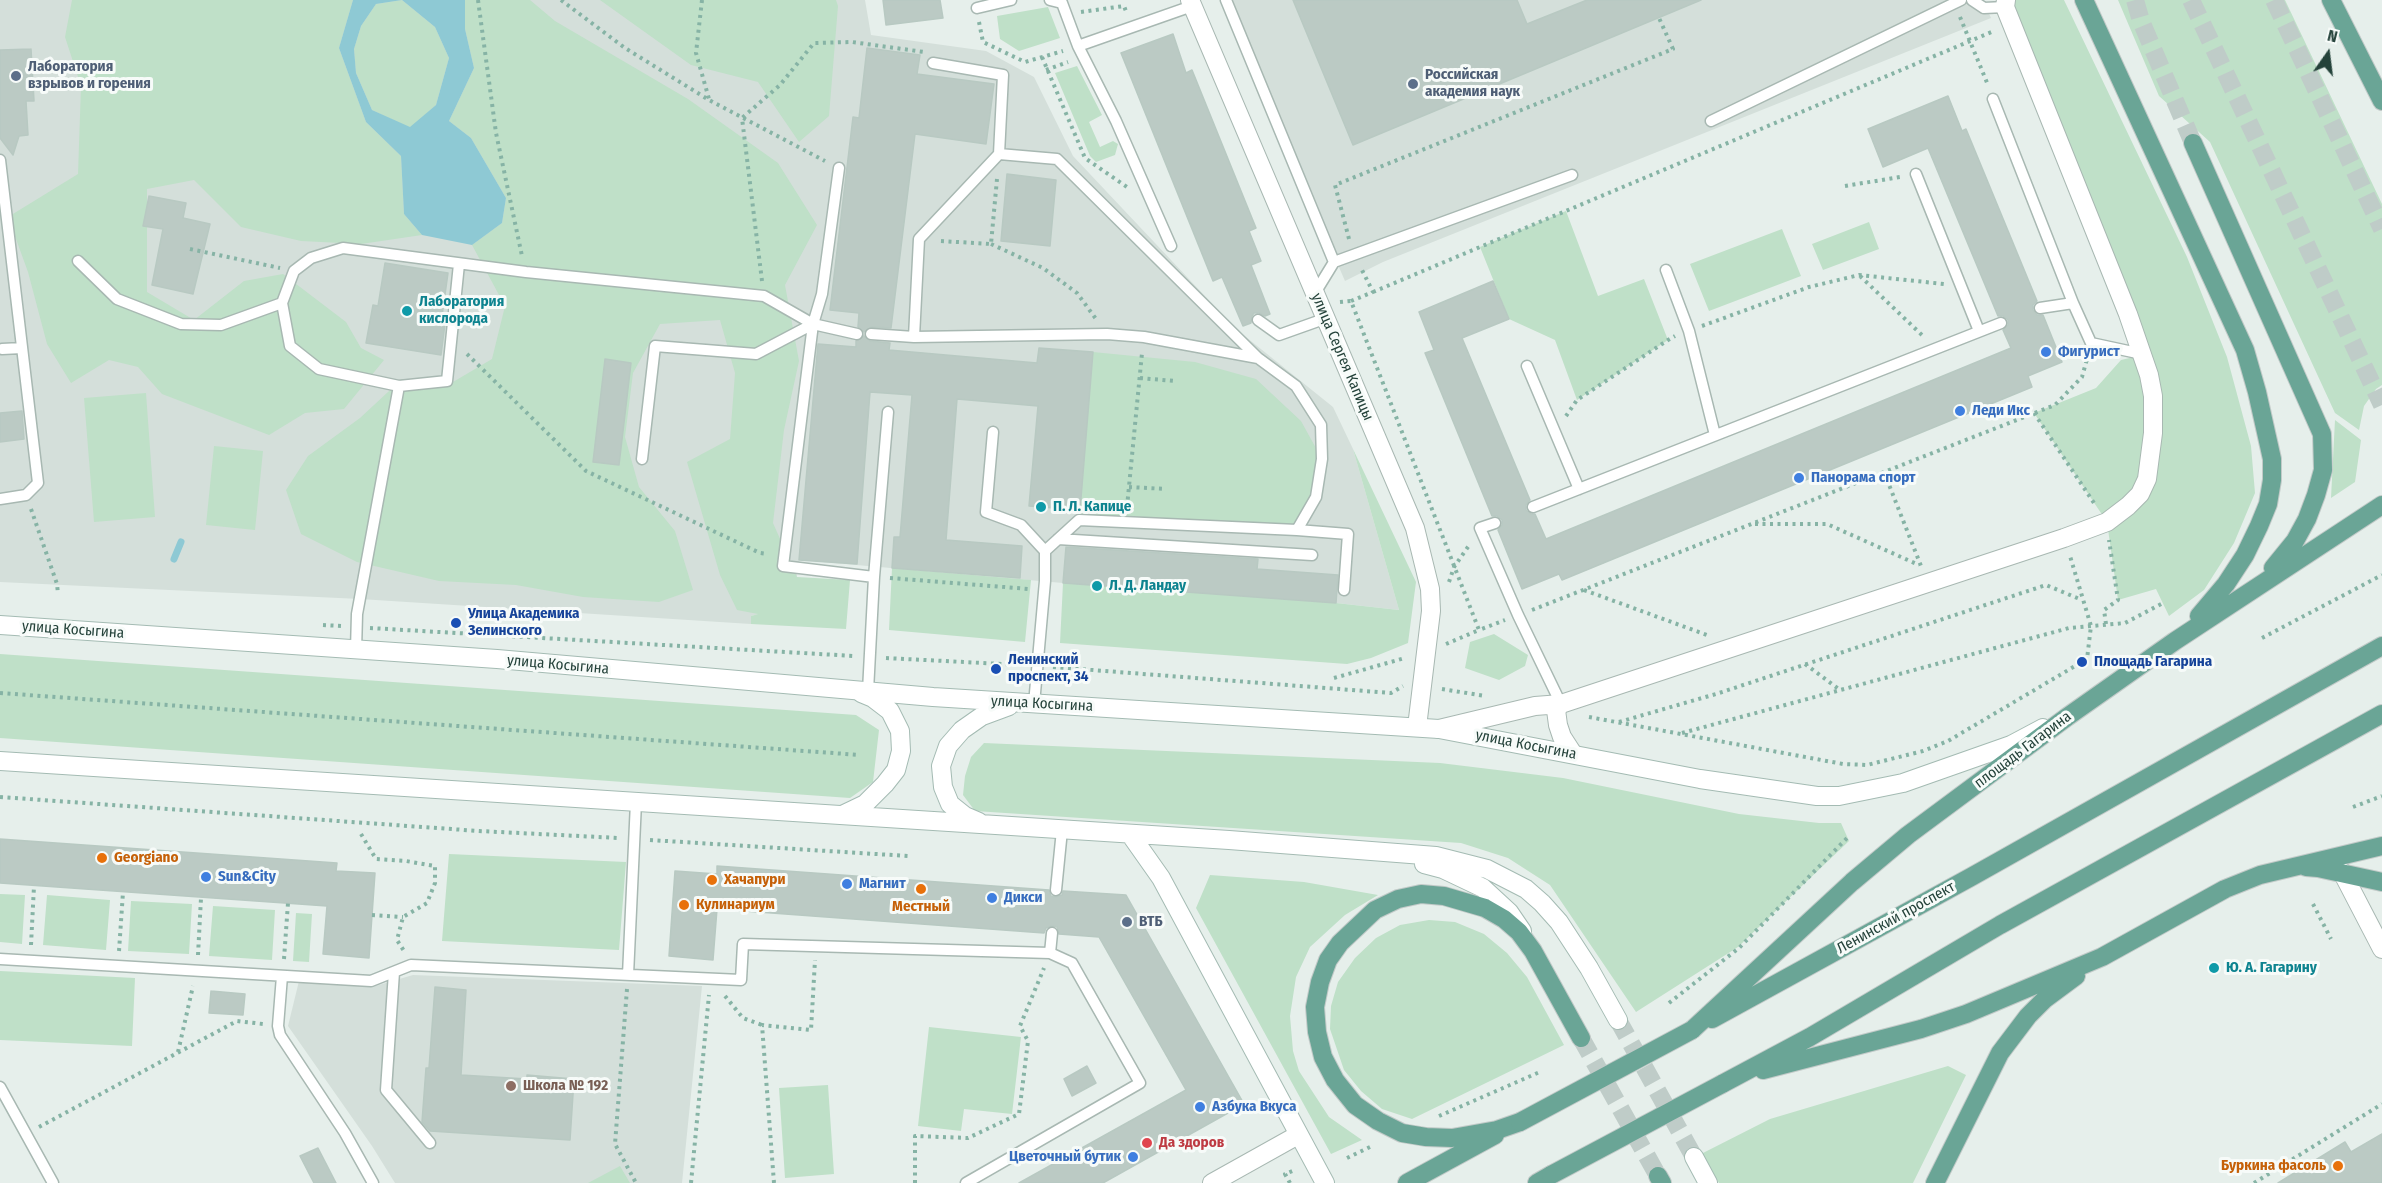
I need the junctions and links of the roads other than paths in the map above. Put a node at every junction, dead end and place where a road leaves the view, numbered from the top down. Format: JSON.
{"nodes":[{"id":1,"x":1011,"y":0,"type":"edge"},
{"id":2,"x":1050,"y":0,"type":"edge"},
{"id":3,"x":1226,"y":0,"type":"edge"},
{"id":4,"x":1972,"y":0,"type":"edge"},
{"id":5,"x":2084,"y":0,"type":"edge"},
{"id":6,"x":2331,"y":0,"type":"edge"},
{"id":7,"x":1957,"y":1,"type":"edge"},
{"id":8,"x":1191,"y":3,"type":"edge"},
{"id":9,"x":977,"y":8,"type":"road end"},
{"id":10,"x":2007,"y":10,"type":"edge"},
{"id":11,"x":1080,"y":52,"type":"junction"},
{"id":12,"x":933,"y":63,"type":"road end"},
{"id":13,"x":1993,"y":99,"type":"dead end"},
{"id":14,"x":2382,"y":101,"type":"edge"},
{"id":15,"x":1711,"y":121,"type":"dead end"},
{"id":16,"x":2193,"y":143,"type":"tunnel mouth"},
{"id":17,"x":999,"y":154,"type":"junction"},
{"id":18,"x":0,"y":160,"type":"edge"},
{"id":19,"x":838,"y":168,"type":"road end"},
{"id":20,"x":1916,"y":174,"type":"road end"},
{"id":21,"x":1572,"y":175,"type":"dead end"},
{"id":22,"x":1171,"y":246,"type":"dead end"},
{"id":23,"x":78,"y":261,"type":"dead end"},
{"id":24,"x":1334,"y":262,"type":"junction"},
{"id":25,"x":459,"y":264,"type":"junction"},
{"id":26,"x":1666,"y":270,"type":"dead end"},
{"id":27,"x":282,"y":303,"type":"junction"},
{"id":28,"x":2073,"y":303,"type":"junction"},
{"id":29,"x":1319,"y":305,"type":"junction"},
{"id":30,"x":2040,"y":308,"type":"dead end"},
{"id":31,"x":1258,"y":320,"type":"dead end"},
{"id":32,"x":2001,"y":323,"type":"dead end"},
{"id":33,"x":813,"y":324,"type":"junction"},
{"id":34,"x":1979,"y":331,"type":"junction"},
{"id":35,"x":857,"y":334,"type":"dead end"},
{"id":36,"x":871,"y":334,"type":"dead end"},
{"id":37,"x":914,"y":337,"type":"junction"},
{"id":38,"x":22,"y":348,"type":"junction"},
{"id":39,"x":2,"y":349,"type":"dead end"},
{"id":40,"x":2142,"y":354,"type":"junction"},
{"id":41,"x":1258,"y":358,"type":"junction"},
{"id":42,"x":1527,"y":366,"type":"dead end"},
{"id":43,"x":399,"y":386,"type":"junction"},
{"id":44,"x":888,"y":412,"type":"dead end"},
{"id":45,"x":993,"y":432,"type":"dead end"},
{"id":46,"x":1715,"y":435,"type":"junction"},
{"id":47,"x":642,"y":459,"type":"dead end"},
{"id":48,"x":1579,"y":489,"type":"junction"},
{"id":49,"x":0,"y":499,"type":"edge"},
{"id":50,"x":2382,"y":505,"type":"edge"},
{"id":51,"x":1533,"y":507,"type":"dead end"},
{"id":52,"x":1495,"y":523,"type":"dead end"},
{"id":53,"x":1297,"y":530,"type":"junction"},
{"id":54,"x":1058,"y":539,"type":"junction"},
{"id":55,"x":1045,"y":550,"type":"junction"},
{"id":56,"x":1312,"y":555,"type":"dead end"},
{"id":57,"x":874,"y":577,"type":"junction"},
{"id":58,"x":1344,"y":590,"type":"dead end"},
{"id":59,"x":2239,"y":597,"type":"junction"},
{"id":60,"x":0,"y":625,"type":"edge"},
{"id":61,"x":2175,"y":641,"type":"junction"},
{"id":62,"x":2382,"y":646,"type":"edge"},
{"id":63,"x":356,"y":650,"type":"junction"},
{"id":64,"x":861,"y":690,"type":"junction"},
{"id":65,"x":1025,"y":704,"type":"junction"},
{"id":66,"x":1558,"y":707,"type":"junction"},
{"id":67,"x":2382,"y":714,"type":"edge"},
{"id":68,"x":2067,"y":717,"type":"junction"},
{"id":69,"x":1417,"y":727,"type":"junction"},
{"id":70,"x":1439,"y":729,"type":"junction"},
{"id":71,"x":1573,"y":754,"type":"junction"},
{"id":72,"x":0,"y":761,"type":"edge"},
{"id":73,"x":636,"y":802,"type":"junction"},
{"id":74,"x":840,"y":816,"type":"junction"},
{"id":75,"x":988,"y":826,"type":"junction"},
{"id":76,"x":1062,"y":830,"type":"junction"},
{"id":77,"x":1130,"y":834,"type":"junction"},
{"id":78,"x":2382,"y":846,"type":"edge"},
{"id":79,"x":1334,"y":848,"type":"junction"},
{"id":80,"x":2353,"y":852,"type":"junction"},
{"id":81,"x":2289,"y":867,"type":"junction"},
{"id":82,"x":2342,"y":872,"type":"junction"},
{"id":83,"x":2382,"y":882,"type":"edge"},
{"id":84,"x":1056,"y":890,"type":"dead end"},
{"id":85,"x":1052,"y":933,"type":"dead end"},
{"id":86,"x":2382,"y":949,"type":"edge"},
{"id":87,"x":1533,"y":951,"type":"junction"},
{"id":88,"x":1050,"y":953,"type":"junction"},
{"id":89,"x":2102,"y":957,"type":"junction"},
{"id":90,"x":0,"y":959,"type":"edge"},
{"id":91,"x":394,"y":972,"type":"junction"},
{"id":92,"x":628,"y":975,"type":"junction"},
{"id":93,"x":282,"y":976,"type":"junction"},
{"id":94,"x":1618,"y":1020,"type":"tunnel mouth"},
{"id":95,"x":1692,"y":1030,"type":"junction"},
{"id":96,"x":1581,"y":1038,"type":"tunnel mouth"},
{"id":97,"x":1722,"y":1084,"type":"junction"},
{"id":98,"x":0,"y":1087,"type":"edge"},
{"id":99,"x":1521,"y":1122,"type":"junction"},
{"id":100,"x":1298,"y":1135,"type":"junction"},
{"id":101,"x":430,"y":1143,"type":"dead end"},
{"id":102,"x":1694,"y":1157,"type":"tunnel mouth"},
{"id":103,"x":1544,"y":1179,"type":"edge"},
{"id":104,"x":53,"y":1183,"type":"edge"},
{"id":105,"x":373,"y":1183,"type":"edge"},
{"id":106,"x":966,"y":1183,"type":"edge"},
{"id":107,"x":1212,"y":1183,"type":"edge"},
{"id":108,"x":1325,"y":1183,"type":"edge"},
{"id":109,"x":1407,"y":1183,"type":"edge"},
{"id":110,"x":1708,"y":1183,"type":"edge"},
{"id":111,"x":1935,"y":1183,"type":"edge"}],
"edges":[{"from":1,"to":9,"type":"lane"},
{"from":2,"to":11,"type":"lane"},
{"from":3,"to":24,"type":"lane"},
{"from":4,"to":10,"type":"lane"},
{"from":5,"to":61,"type":"main road"},
{"from":6,"to":14,"type":"main road"},
{"from":7,"to":15,"type":"lane"},
{"from":8,"to":11,"type":"lane"},
{"from":8,"to":29,"type":"main road","name":"улица Сергея Капицы"},
{"from":10,"to":40,"type":"main road"},
{"from":11,"to":22,"type":"lane"},
{"from":12,"to":17,"type":"lane"},
{"from":13,"to":28,"type":"lane"},
{"from":16,"to":59,"type":"main road"},
{"from":17,"to":37,"type":"lane"},
{"from":17,"to":41,"type":"lane"},
{"from":18,"to":38,"type":"lane"},
{"from":19,"to":33,"type":"lane"},
{"from":20,"to":34,"type":"lane"},
{"from":21,"to":24,"type":"lane"},
{"from":23,"to":27,"type":"lane"},
{"from":24,"to":29,"type":"lane"},
{"from":25,"to":27,"type":"lane"},
{"from":25,"to":33,"type":"lane"},
{"from":25,"to":43,"type":"lane"},
{"from":26,"to":46,"type":"lane"},
{"from":27,"to":43,"type":"lane"},
{"from":28,"to":30,"type":"lane"},
{"from":28,"to":40,"type":"lane"},
{"from":29,"to":31,"type":"lane"},
{"from":29,"to":69,"type":"main road","name":"улица Сергея Капицы"},
{"from":32,"to":34,"type":"lane"},
{"from":33,"to":35,"type":"lane"},
{"from":33,"to":47,"type":"lane"},
{"from":33,"to":57,"type":"lane"},
{"from":34,"to":46,"type":"lane"},
{"from":36,"to":37,"type":"lane"},
{"from":37,"to":41,"type":"lane"},
{"from":38,"to":39,"type":"lane"},
{"from":38,"to":49,"type":"lane"},
{"from":40,"to":66,"type":"main road"},
{"from":41,"to":53,"type":"lane"},
{"from":42,"to":48,"type":"lane"},
{"from":43,"to":63,"type":"lane"},
{"from":44,"to":57,"type":"lane"},
{"from":45,"to":55,"type":"lane"},
{"from":46,"to":48,"type":"lane"},
{"from":48,"to":51,"type":"lane"},
{"from":50,"to":59,"type":"main road","name":"площадь Гагарина"},
{"from":52,"to":66,"type":"lane"},
{"from":53,"to":54,"type":"lane"},
{"from":53,"to":58,"type":"lane"},
{"from":54,"to":55,"type":"lane"},
{"from":54,"to":56,"type":"lane"},
{"from":55,"to":65,"type":"lane"},
{"from":57,"to":64,"type":"lane"},
{"from":59,"to":61,"type":"main road","name":"площадь Гагарина"},
{"from":60,"to":63,"type":"main road","name":"улица Косыгина"},
{"from":61,"to":68,"type":"main road","name":"площадь Гагарина"},
{"from":62,"to":95,"type":"main road","name":"Ленинский проспект"},
{"from":63,"to":64,"type":"main road","name":"улица Косыгина"},
{"from":64,"to":65,"type":"main road","name":"улица Косыгина"},
{"from":64,"to":74,"type":"main road"},
{"from":65,"to":69,"type":"main road","name":"улица Косыгина"},
{"from":65,"to":75,"type":"main road"},
{"from":66,"to":70,"type":"main road"},
{"from":66,"to":71,"type":"main road"},
{"from":67,"to":97,"type":"main road"},
{"from":68,"to":71,"type":"main road","name":"улица Косыгина"},
{"from":68,"to":95,"type":"main road","name":"площадь Гагарина"},
{"from":69,"to":70,"type":"main road","name":"улица Косыгина"},
{"from":70,"to":71,"type":"main road","name":"улица Косыгина"},
{"from":72,"to":73,"type":"main road"},
{"from":73,"to":74,"type":"main road"},
{"from":73,"to":92,"type":"lane"},
{"from":74,"to":75,"type":"main road"},
{"from":75,"to":76,"type":"main road"},
{"from":76,"to":77,"type":"main road"},
{"from":76,"to":84,"type":"lane"},
{"from":77,"to":79,"type":"main road"},
{"from":77,"to":100,"type":"main road"},
{"from":78,"to":80,"type":"main road"},
{"from":79,"to":87,"type":"main road"},
{"from":79,"to":94,"type":"main road"},
{"from":80,"to":81,"type":"main road"},
{"from":80,"to":82,"type":"lane"},
{"from":81,"to":82,"type":"main road"},
{"from":81,"to":89,"type":"main road"},
{"from":82,"to":83,"type":"main road"},
{"from":82,"to":86,"type":"main road"},
{"from":85,"to":88,"type":"lane"},
{"from":87,"to":96,"type":"main road"},
{"from":87,"to":99,"type":"main road"},
{"from":88,"to":92,"type":"lane"},
{"from":88,"to":106,"type":"lane"},
{"from":89,"to":97,"type":"main road"},
{"from":89,"to":111,"type":"main road"},
{"from":90,"to":93,"type":"lane"},
{"from":91,"to":92,"type":"lane"},
{"from":91,"to":93,"type":"lane"},
{"from":91,"to":101,"type":"lane"},
{"from":93,"to":105,"type":"lane"},
{"from":95,"to":99,"type":"main road","name":"Ленинский проспект","bridge":true},
{"from":97,"to":103,"type":"main road","bridge":true},
{"from":98,"to":104,"type":"lane"},
{"from":99,"to":109,"type":"main road","name":"Ленинский проспект"},
{"from":100,"to":107,"type":"main road"},
{"from":100,"to":108,"type":"main road"},
{"from":102,"to":110,"type":"main road"}]}
